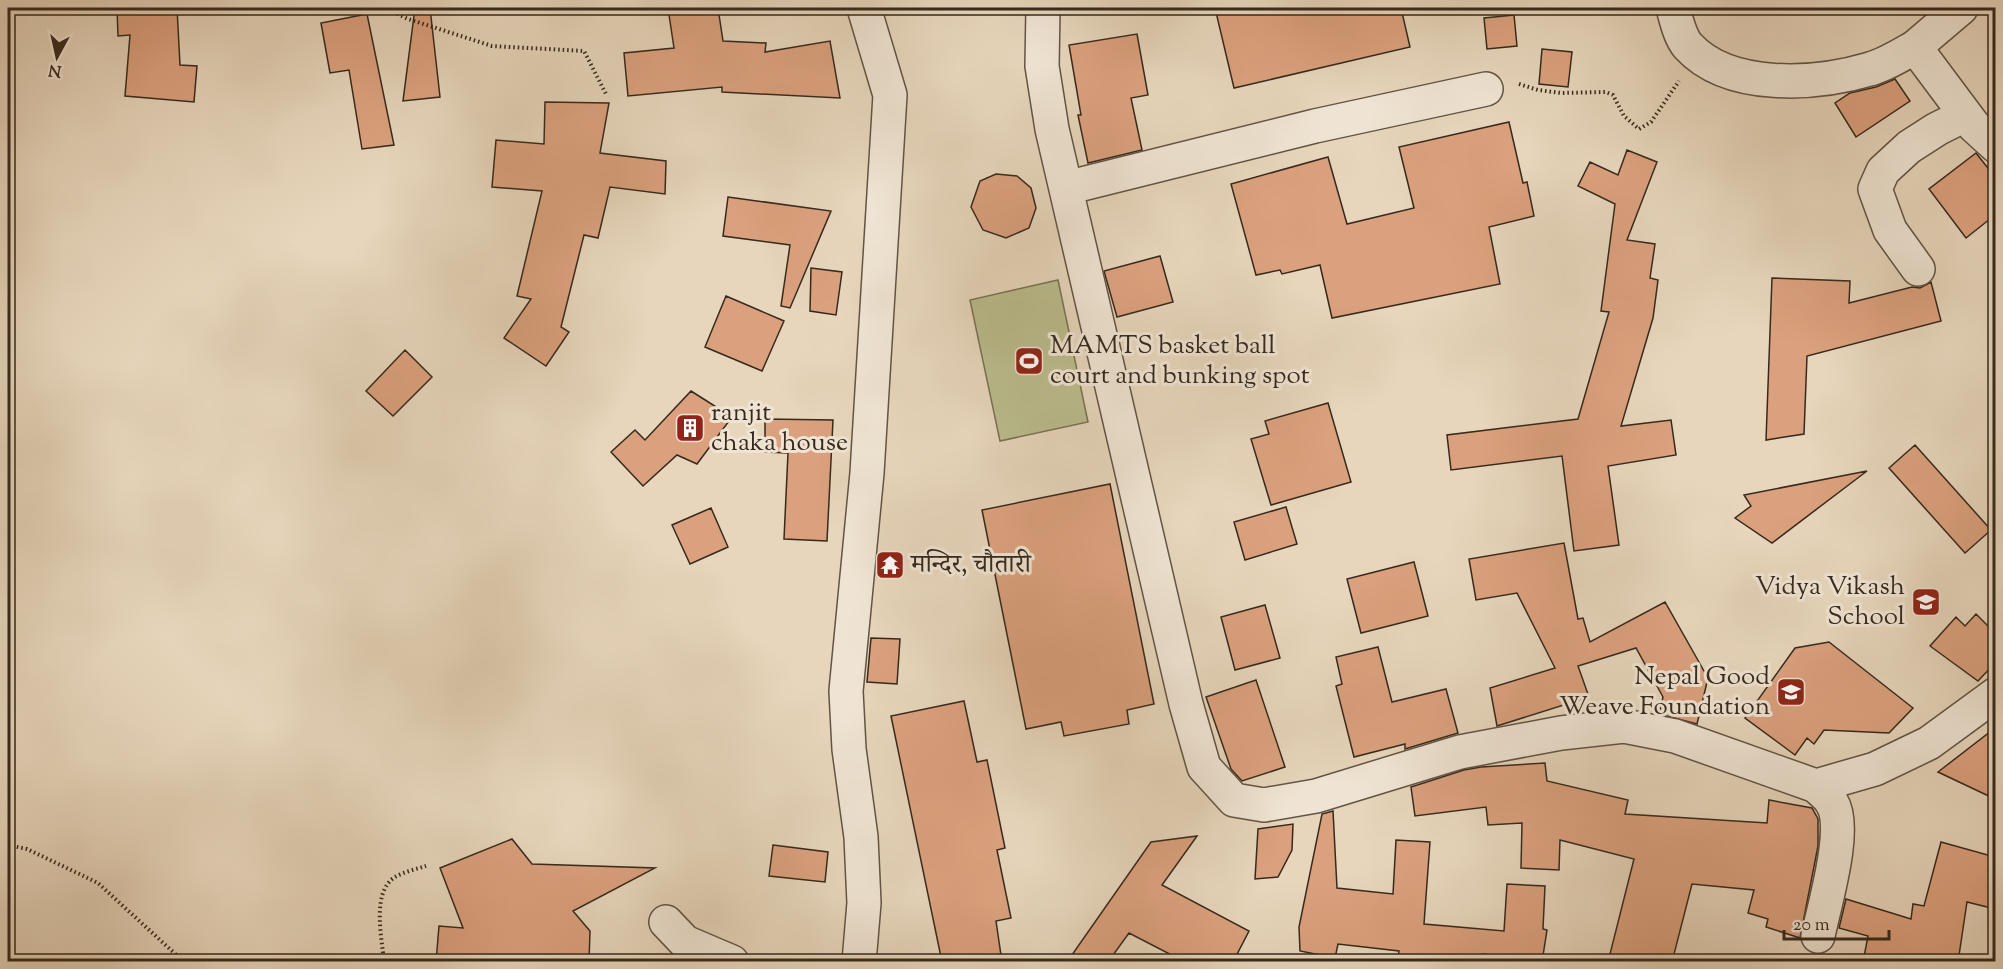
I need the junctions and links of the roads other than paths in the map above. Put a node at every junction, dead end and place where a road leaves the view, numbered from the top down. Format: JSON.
{"nodes":[{"id":1,"x":864,"y":8,"type":"edge"},
{"id":2,"x":1043,"y":8,"type":"edge"},
{"id":3,"x":1673,"y":8,"type":"edge"},
{"id":4,"x":1961,"y":8,"type":"edge"},
{"id":5,"x":1915,"y":47,"type":"junction"},
{"id":6,"x":1486,"y":89,"type":"road end"},
{"id":7,"x":1965,"y":115,"type":"junction"},
{"id":8,"x":1995,"y":146,"type":"edge"},
{"id":9,"x":1066,"y":188,"type":"junction"},
{"id":10,"x":1918,"y":269,"type":"dead end"},
{"id":11,"x":1995,"y":693,"type":"edge"},
{"id":12,"x":1816,"y":786,"type":"junction"},
{"id":13,"x":666,"y":922,"type":"dead end"},
{"id":14,"x":1818,"y":936,"type":"dead end"},
{"id":15,"x":732,"y":962,"type":"edge"},
{"id":16,"x":859,"y":962,"type":"edge"}],
"edges":[{"from":1,"to":16,"type":"street"},
{"from":2,"to":9,"type":"street"},
{"from":3,"to":5,"type":"street"},
{"from":4,"to":5,"type":"street"},
{"from":5,"to":7,"type":"street"},
{"from":6,"to":9,"type":"street"},
{"from":7,"to":8,"type":"street"},
{"from":7,"to":10,"type":"street"},
{"from":9,"to":12,"type":"street"},
{"from":11,"to":12,"type":"street"},
{"from":12,"to":14,"type":"street"},
{"from":13,"to":15,"type":"street"}]}
